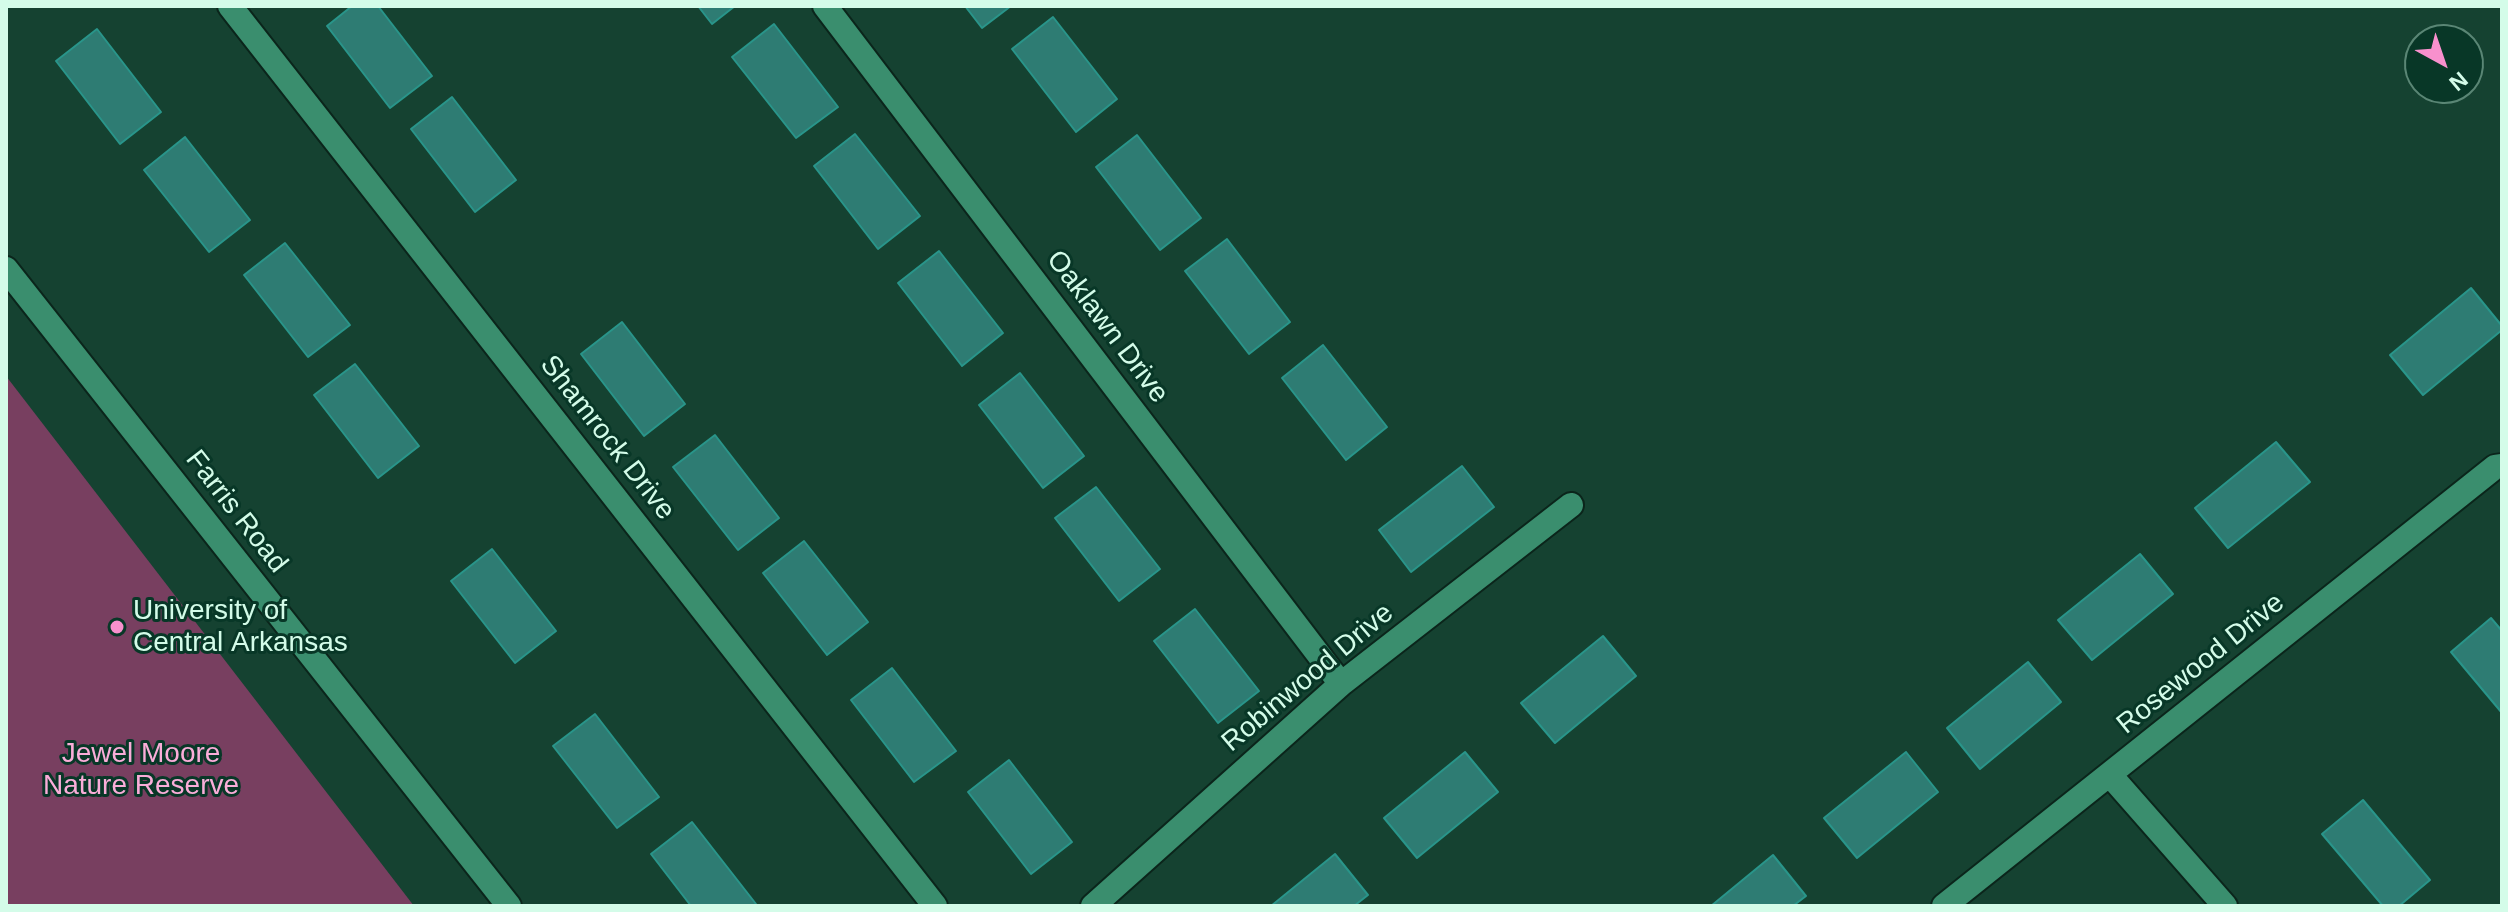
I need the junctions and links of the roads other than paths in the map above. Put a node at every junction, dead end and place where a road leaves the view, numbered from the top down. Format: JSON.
{"nodes":[{"id":1,"x":230,"y":6,"type":"edge"},
{"id":2,"x":825,"y":6,"type":"edge"},
{"id":3,"x":6,"y":269,"type":"edge"},
{"id":4,"x":2498,"y":467,"type":"edge"},
{"id":5,"x":1571,"y":505,"type":"dead end"},
{"id":6,"x":1341,"y":684,"type":"junction"},
{"id":7,"x":2110,"y":775,"type":"junction"},
{"id":8,"x":509,"y":906,"type":"edge"},
{"id":9,"x":935,"y":906,"type":"edge"},
{"id":10,"x":1093,"y":906,"type":"edge"},
{"id":11,"x":1944,"y":906,"type":"edge"},
{"id":12,"x":2225,"y":906,"type":"edge"}],
"edges":[{"from":1,"to":9,"type":"street","name":"Shamrock Drive"},
{"from":2,"to":6,"type":"street","name":"Oaklawn Drive"},
{"from":3,"to":8,"type":"street","name":"Farris Road"},
{"from":4,"to":7,"type":"street","name":"Rosewood Drive"},
{"from":5,"to":6,"type":"street","name":"Robinwood Drive"},
{"from":6,"to":10,"type":"street","name":"Robinwood Drive"},
{"from":7,"to":11,"type":"street","name":"Rosewood Drive"},
{"from":7,"to":12,"type":"street"}]}
